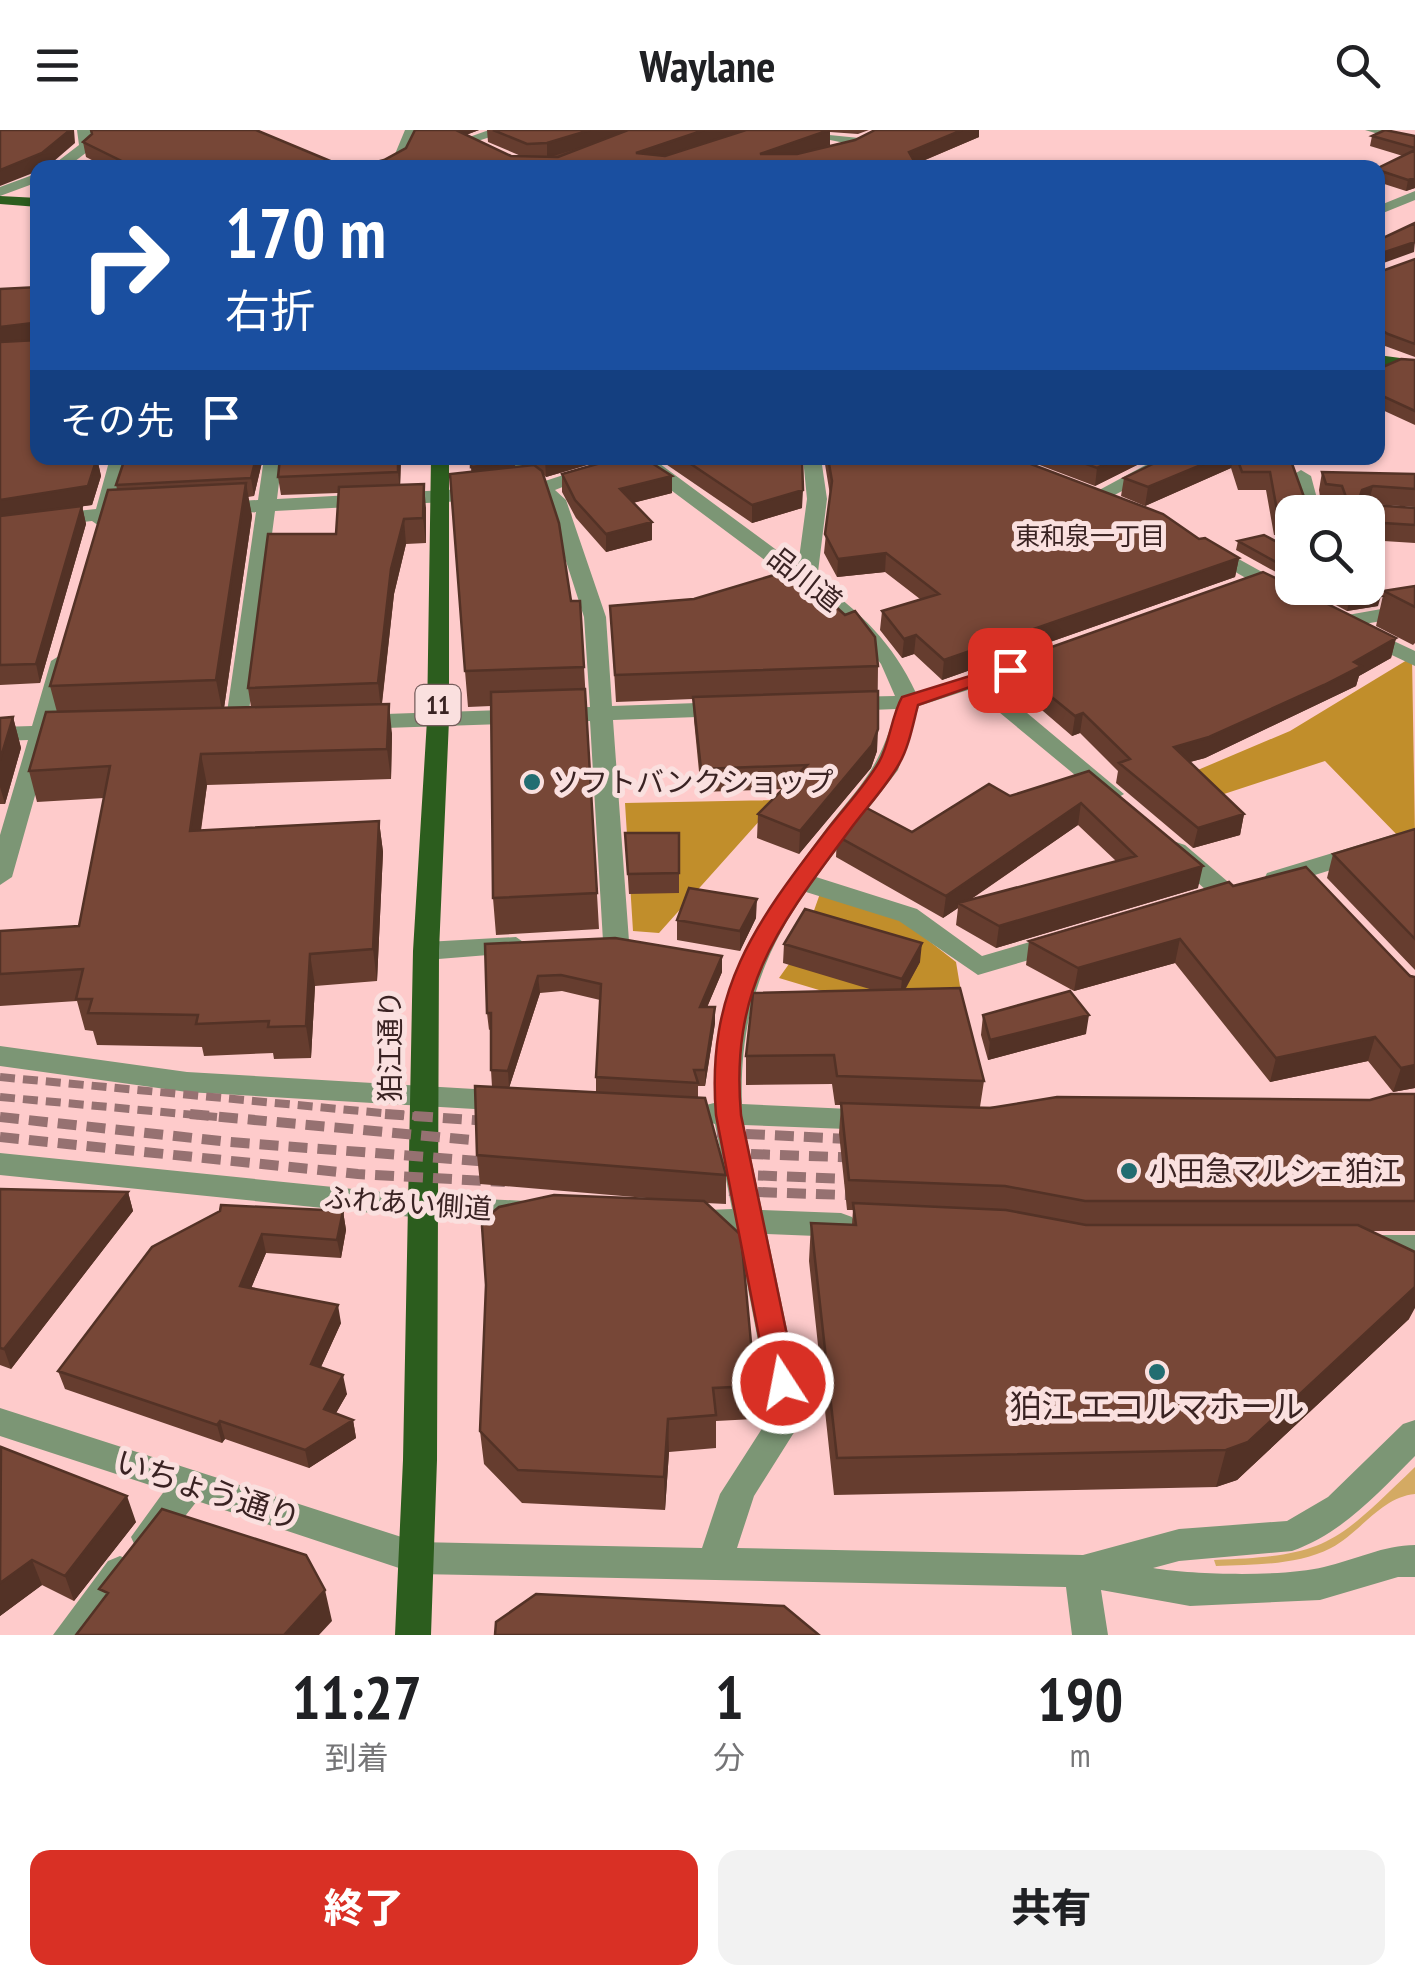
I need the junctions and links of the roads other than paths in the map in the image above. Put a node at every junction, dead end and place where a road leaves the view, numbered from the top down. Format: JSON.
{"nodes":[{"id":1,"x":82,"y":130,"type":"edge"},
{"id":2,"x":412,"y":130,"type":"edge"},
{"id":3,"x":505,"y":130,"type":"edge"},
{"id":4,"x":786,"y":130,"type":"edge"},
{"id":5,"x":892,"y":130,"type":"edge"},
{"id":6,"x":1372,"y":130,"type":"edge"},
{"id":7,"x":1415,"y":141,"type":"edge"},
{"id":8,"x":856,"y":148,"type":"junction"},
{"id":9,"x":821,"y":152,"type":"edge"},
{"id":10,"x":495,"y":154,"type":"edge"},
{"id":11,"x":67,"y":160,"type":"edge"},
{"id":12,"x":395,"y":160,"type":"edge"},
{"id":13,"x":30,"y":182,"type":"edge"},
{"id":14,"x":1415,"y":196,"type":"edge"},
{"id":15,"x":1,"y":202,"type":"edge"},
{"id":16,"x":30,"y":203,"type":"edge"},
{"id":17,"x":1385,"y":208,"type":"edge"},
{"id":18,"x":1385,"y":360,"type":"edge"},
{"id":19,"x":1415,"y":364,"type":"edge"},
{"id":20,"x":117,"y":465,"type":"edge"},
{"id":21,"x":272,"y":465,"type":"edge"},
{"id":22,"x":440,"y":465,"type":"edge"},
{"id":23,"x":515,"y":465,"type":"edge"},
{"id":24,"x":614,"y":465,"type":"edge"},
{"id":25,"x":629,"y":465,"type":"edge"},
{"id":26,"x":813,"y":465,"type":"edge"},
{"id":27,"x":1159,"y":465,"type":"edge"},
{"id":28,"x":1301,"y":476,"type":"edge"},
{"id":29,"x":544,"y":487,"type":"junction"},
{"id":30,"x":1306,"y":495,"type":"edge"},
{"id":31,"x":438,"y":498,"type":"junction"},
{"id":32,"x":264,"y":506,"type":"junction"},
{"id":33,"x":204,"y":508,"type":"edge"},
{"id":34,"x":1130,"y":508,"type":"edge"},
{"id":35,"x":164,"y":510,"type":"edge"},
{"id":36,"x":104,"y":512,"type":"junction"},
{"id":37,"x":0,"y":525,"type":"edge"},
{"id":38,"x":1192,"y":538,"type":"edge"},
{"id":39,"x":94,"y":549,"type":"edge"},
{"id":40,"x":808,"y":579,"type":"junction"},
{"id":41,"x":1260,"y":580,"type":"junction"},
{"id":42,"x":1226,"y":591,"type":"edge"},
{"id":43,"x":1415,"y":609,"type":"edge"},
{"id":44,"x":1326,"y":614,"type":"junction"},
{"id":45,"x":68,"y":641,"type":"edge"},
{"id":46,"x":1044,"y":658,"type":"edge"},
{"id":47,"x":1415,"y":659,"type":"edge"},
{"id":48,"x":974,"y":682,"type":"junction"},
{"id":49,"x":909,"y":702,"type":"junction"},
{"id":50,"x":813,"y":706,"type":"edge"},
{"id":51,"x":756,"y":708,"type":"edge"},
{"id":52,"x":602,"y":714,"type":"junction"},
{"id":53,"x":438,"y":720,"type":"junction"},
{"id":54,"x":328,"y":723,"type":"edge"},
{"id":55,"x":235,"y":726,"type":"edge"},
{"id":56,"x":100,"y":730,"type":"edge"},
{"id":57,"x":42,"y":732,"type":"junction"},
{"id":58,"x":0,"y":734,"type":"edge"},
{"id":59,"x":1128,"y":808,"type":"edge"},
{"id":60,"x":1155,"y":832,"type":"edge"},
{"id":61,"x":1411,"y":843,"type":"edge"},
{"id":62,"x":4,"y":852,"type":"edge"},
{"id":63,"x":1302,"y":872,"type":"junction"},
{"id":64,"x":0,"y":877,"type":"edge"},
{"id":65,"x":799,"y":882,"type":"junction"},
{"id":66,"x":1225,"y":893,"type":"junction"},
{"id":67,"x":1327,"y":898,"type":"edge"},
{"id":68,"x":1192,"y":904,"type":"edge"},
{"id":69,"x":1092,"y":934,"type":"edge"},
{"id":70,"x":616,"y":943,"type":"edge"},
{"id":71,"x":542,"y":945,"type":"edge"},
{"id":72,"x":426,"y":951,"type":"junction"},
{"id":73,"x":0,"y":1056,"type":"edge"},
{"id":74,"x":425,"y":1096,"type":"junction"},
{"id":75,"x":543,"y":1103,"type":"edge"},
{"id":76,"x":682,"y":1111,"type":"edge"},
{"id":77,"x":728,"y":1115,"type":"junction"},
{"id":78,"x":894,"y":1121,"type":"edge"},
{"id":79,"x":0,"y":1164,"type":"edge"},
{"id":80,"x":422,"y":1208,"type":"junction"},
{"id":81,"x":558,"y":1213,"type":"edge"},
{"id":82,"x":655,"y":1217,"type":"edge"},
{"id":83,"x":752,"y":1222,"type":"junction"},
{"id":84,"x":867,"y":1226,"type":"edge"},
{"id":85,"x":1415,"y":1246,"type":"edge"},
{"id":86,"x":1336,"y":1247,"type":"edge"},
{"id":87,"x":9,"y":1433,"type":"edge"},
{"id":88,"x":1415,"y":1434,"type":"edge"},
{"id":89,"x":190,"y":1484,"type":"junction"},
{"id":90,"x":417,"y":1558,"type":"junction"},
{"id":91,"x":1415,"y":1561,"type":"edge"},
{"id":92,"x":719,"y":1565,"type":"junction"},
{"id":93,"x":1081,"y":1571,"type":"junction"},
{"id":94,"x":70,"y":1635,"type":"edge"},
{"id":95,"x":413,"y":1635,"type":"edge"},
{"id":96,"x":1090,"y":1635,"type":"edge"}],
"edges":[{"from":1,"to":11,"type":"street"},
{"from":2,"to":12,"type":"street"},
{"from":3,"to":10,"type":"street"},
{"from":4,"to":8,"type":"street"},
{"from":5,"to":8,"type":"street"},
{"from":6,"to":7,"type":"street"},
{"from":8,"to":9,"type":"street"},
{"from":13,"to":15,"type":"street"},
{"from":14,"to":17,"type":"street"},
{"from":15,"to":16,"type":"main road"},
{"from":18,"to":19,"type":"main road"},
{"from":20,"to":36,"type":"street"},
{"from":21,"to":32,"type":"street"},
{"from":22,"to":31,"type":"main road","name":"狛江通り","number":"11"},
{"from":23,"to":29,"type":"street"},
{"from":24,"to":29,"type":"street"},
{"from":25,"to":40,"type":"street","name":"品川道"},
{"from":26,"to":40,"type":"street"},
{"from":27,"to":34,"type":"street"},
{"from":28,"to":30,"type":"street"},
{"from":29,"to":31,"type":"street"},
{"from":29,"to":52,"type":"street"},
{"from":31,"to":32,"type":"street"},
{"from":31,"to":53,"type":"main road","name":"狛江通り","number":"11"},
{"from":32,"to":33,"type":"street"},
{"from":32,"to":55,"type":"street"},
{"from":35,"to":36,"type":"street"},
{"from":36,"to":37,"type":"street"},
{"from":36,"to":39,"type":"street"},
{"from":38,"to":41,"type":"street"},
{"from":40,"to":49,"type":"street","name":"品川道"},
{"from":41,"to":42,"type":"street"},
{"from":41,"to":44,"type":"street"},
{"from":43,"to":44,"type":"street"},
{"from":44,"to":47,"type":"street"},
{"from":45,"to":57,"type":"street"},
{"from":46,"to":48,"type":"street"},
{"from":48,"to":49,"type":"street"},
{"from":48,"to":59,"type":"street"},
{"from":49,"to":50,"type":"street"},
{"from":49,"to":65,"type":"street"},
{"from":51,"to":52,"type":"street"},
{"from":52,"to":53,"type":"street"},
{"from":52,"to":70,"type":"street"},
{"from":53,"to":54,"type":"street"},
{"from":53,"to":72,"type":"main road","name":"狛江通り","number":"11"},
{"from":56,"to":57,"type":"street"},
{"from":57,"to":58,"type":"street"},
{"from":57,"to":62,"type":"street"},
{"from":60,"to":66,"type":"street"},
{"from":61,"to":63,"type":"street"},
{"from":62,"to":64,"type":"street"},
{"from":63,"to":66,"type":"street"},
{"from":63,"to":67,"type":"street"},
{"from":65,"to":69,"type":"street"},
{"from":65,"to":77,"type":"street"},
{"from":66,"to":68,"type":"street"},
{"from":71,"to":72,"type":"street"},
{"from":72,"to":74,"type":"main road","name":"狛江通り","number":"11"},
{"from":73,"to":74,"type":"street"},
{"from":74,"to":75,"type":"street"},
{"from":74,"to":80,"type":"main road","name":"狛江通り","number":"11"},
{"from":76,"to":77,"type":"street"},
{"from":77,"to":78,"type":"street"},
{"from":77,"to":83,"type":"street"},
{"from":79,"to":80,"type":"street","name":"ふれあい側道"},
{"from":80,"to":81,"type":"street","name":"ふれあい側道"},
{"from":80,"to":90,"type":"main road","name":"狛江通り","number":"11"},
{"from":82,"to":83,"type":"street"},
{"from":83,"to":84,"type":"street"},
{"from":83,"to":92,"type":"street"},
{"from":85,"to":86,"type":"street"},
{"from":87,"to":89,"type":"street","name":"いちょう通り"},
{"from":88,"to":93,"type":"street"},
{"from":89,"to":90,"type":"street","name":"いちょう通り"},
{"from":89,"to":94,"type":"street"},
{"from":90,"to":92,"type":"street","name":"いちょう通り"},
{"from":90,"to":95,"type":"main road","name":"狛江通り","number":"11"},
{"from":91,"to":93,"type":"street"},
{"from":92,"to":93,"type":"street","name":"いちょう通り"},
{"from":93,"to":96,"type":"street"}]}
